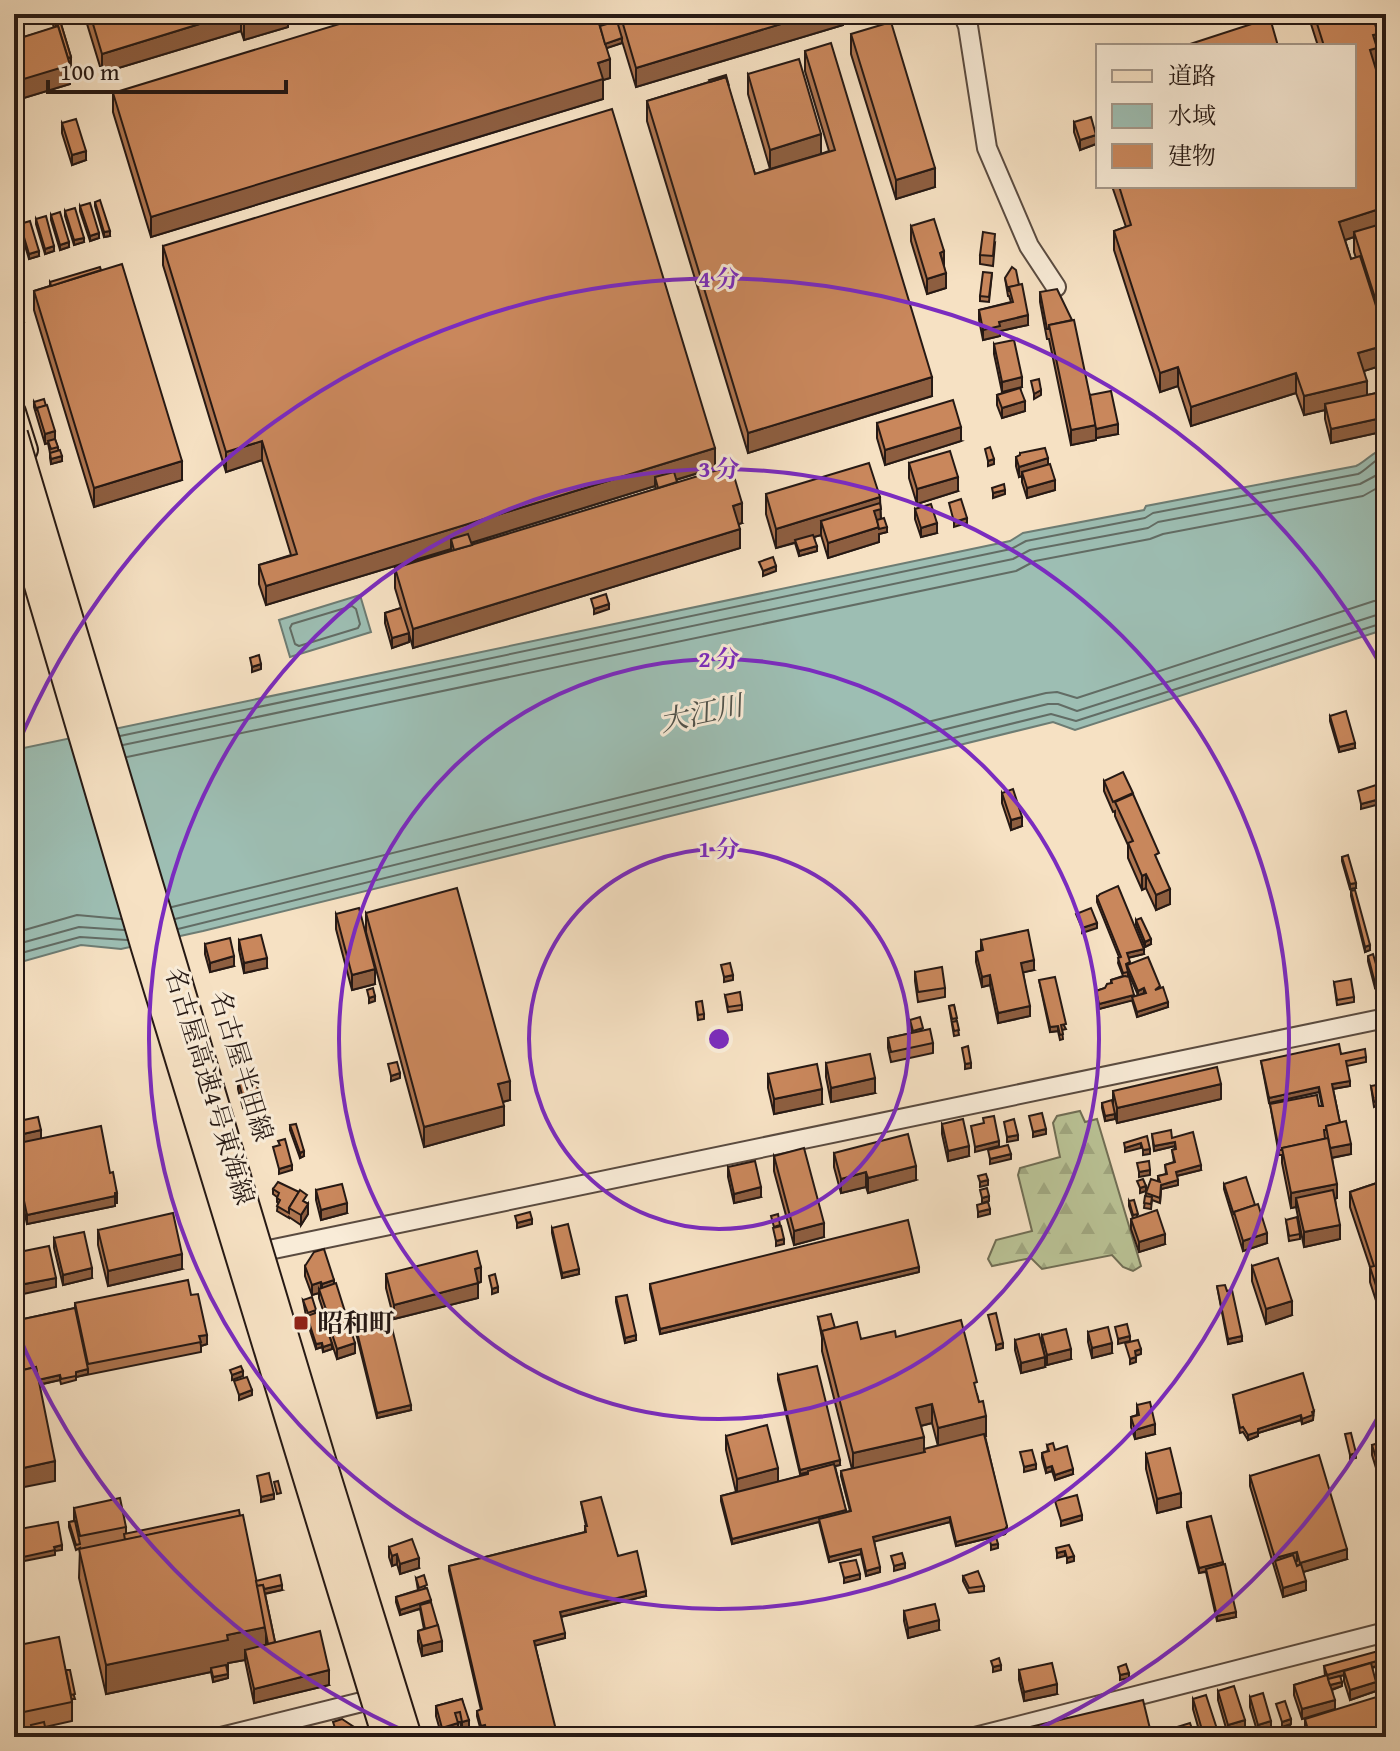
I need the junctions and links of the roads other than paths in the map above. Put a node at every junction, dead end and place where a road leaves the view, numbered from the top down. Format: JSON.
{"nodes":[{"id":1,"x":963,"y":14,"type":"edge"},
{"id":2,"x":1056,"y":287,"type":"edge"},
{"id":3,"x":14,"y":412,"type":"edge"},
{"id":4,"x":14,"y":434,"type":"edge"},
{"id":5,"x":14,"y":504,"type":"edge"},
{"id":6,"x":14,"y":545,"type":"edge"},
{"id":7,"x":1386,"y":1018,"type":"edge"},
{"id":8,"x":269,"y":1250,"type":"junction"},
{"id":9,"x":1386,"y":1632,"type":"edge"},
{"id":10,"x":403,"y":1691,"type":"junction"},
{"id":11,"x":364,"y":1703,"type":"junction"},
{"id":12,"x":221,"y":1737,"type":"edge"},
{"id":13,"x":375,"y":1737,"type":"edge"},
{"id":14,"x":386,"y":1737,"type":"edge"},
{"id":15,"x":408,"y":1737,"type":"edge"},
{"id":16,"x":417,"y":1737,"type":"edge"},
{"id":17,"x":975,"y":1737,"type":"edge"}],
"edges":[{"from":1,"to":2,"type":"street"},
{"from":3,"to":8,"type":"main road","name":"名古屋半田線"},
{"from":4,"to":15,"type":"highway","name":"名古屋高速4号東海線","bridge":true},
{"from":5,"to":14,"type":"highway","name":"名古屋高速4号東海線","bridge":true},
{"from":6,"to":11,"type":"main road","bridge":true},
{"from":7,"to":8,"type":"street"},
{"from":8,"to":10,"type":"main road","name":"名古屋半田線"},
{"from":9,"to":17,"type":"street"},
{"from":10,"to":11,"type":"street"},
{"from":10,"to":16,"type":"main road","name":"名古屋半田線"},
{"from":11,"to":12,"type":"street"},
{"from":11,"to":13,"type":"main road"}]}
